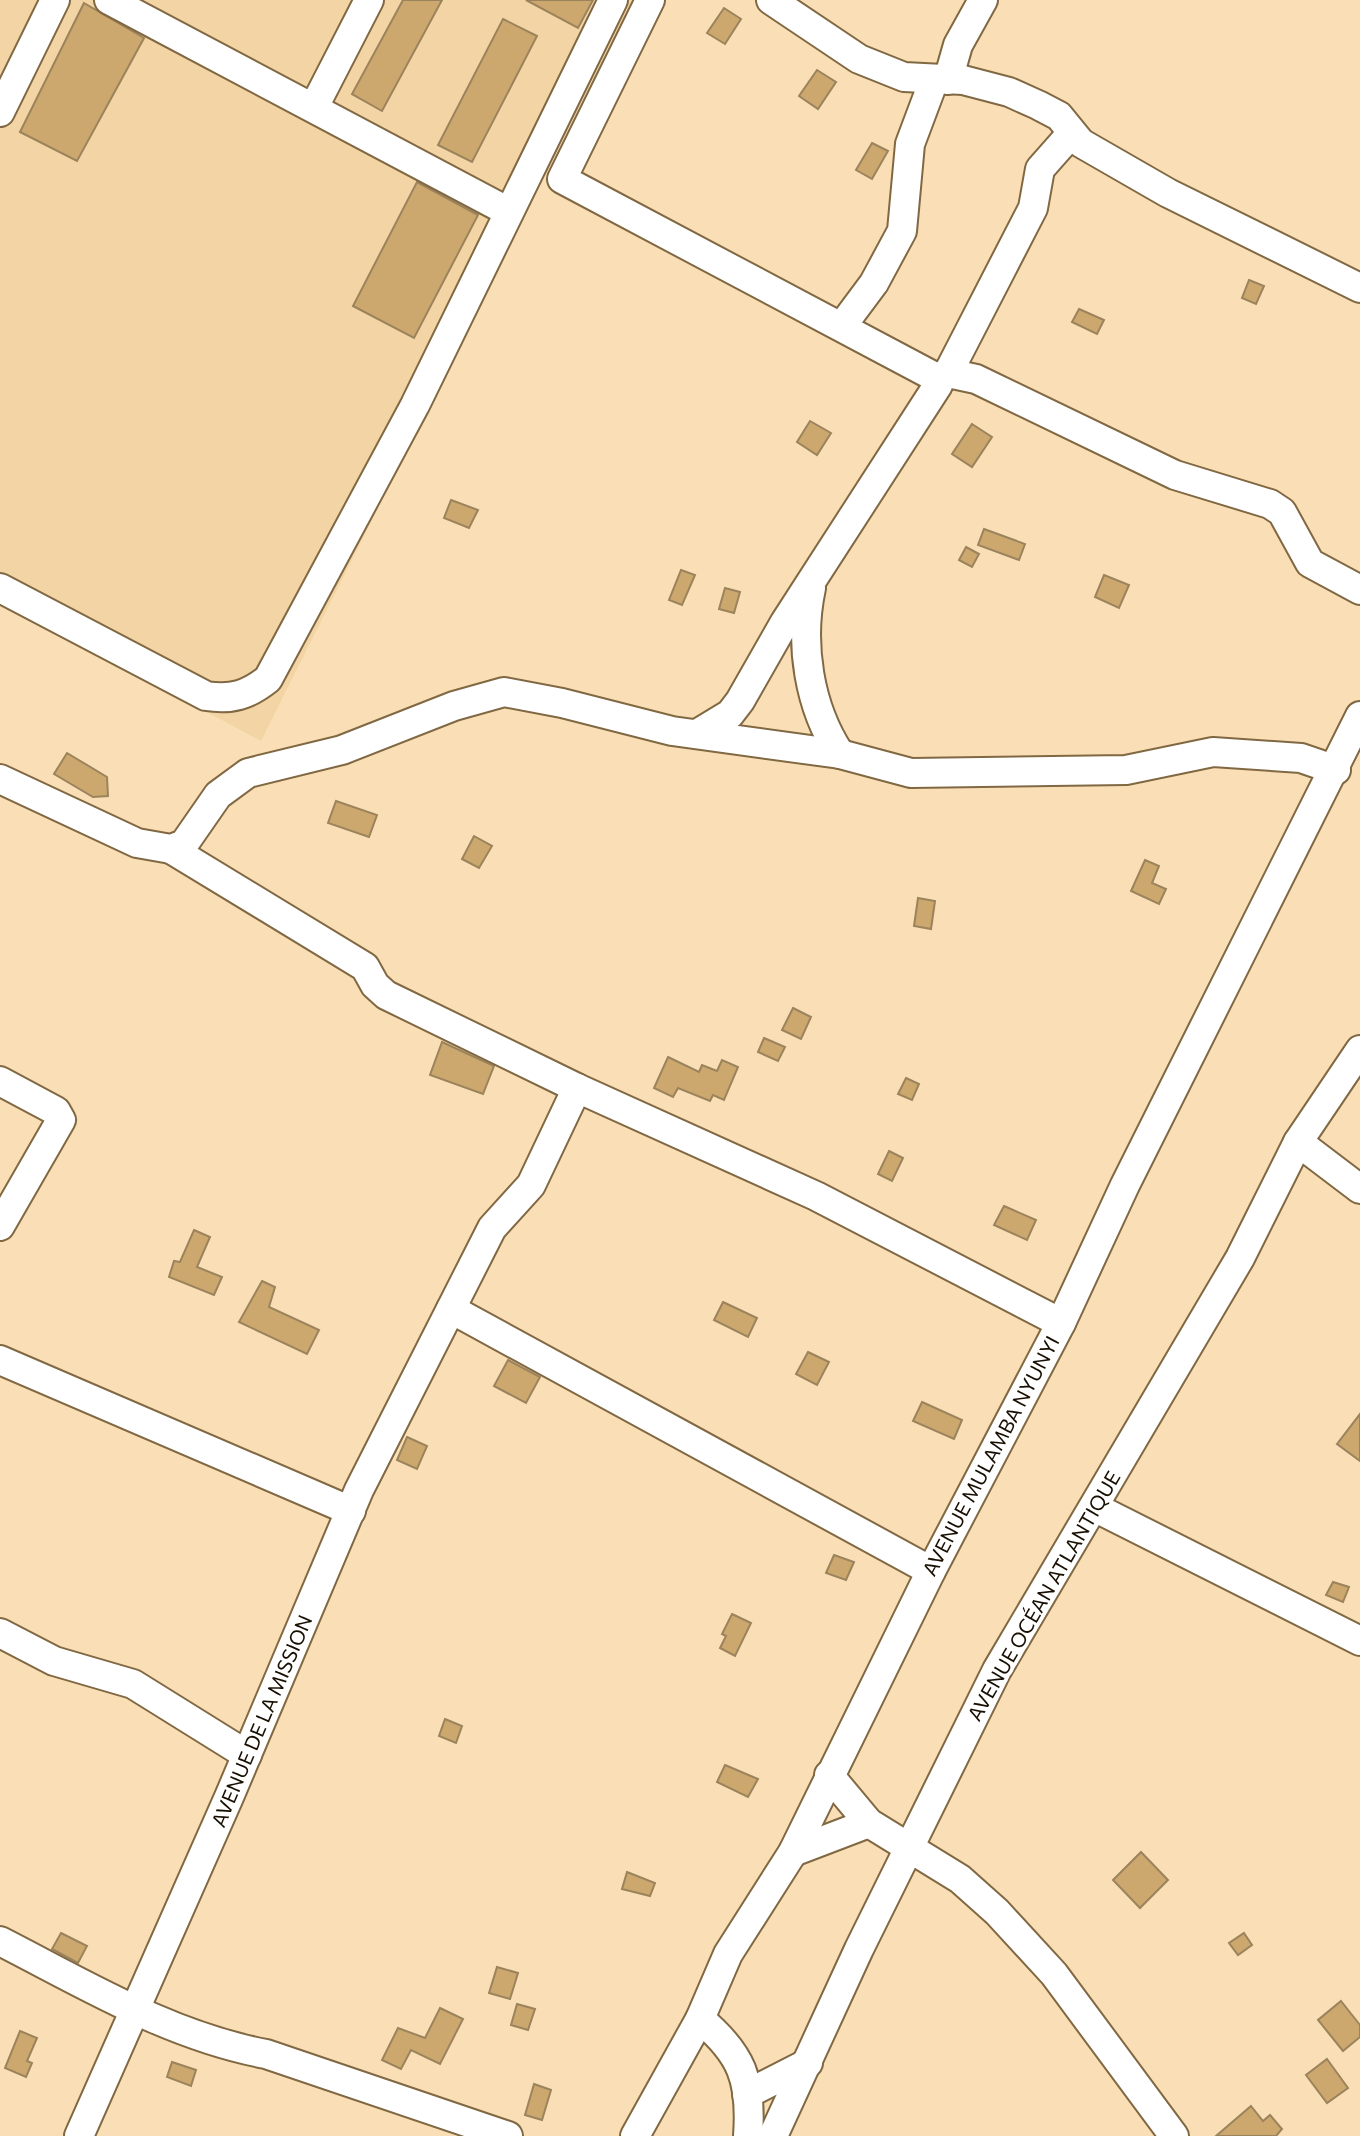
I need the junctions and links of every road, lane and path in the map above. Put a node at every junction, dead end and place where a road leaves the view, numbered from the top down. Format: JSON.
{"nodes":[{"id":1,"x":55,"y":0,"type":"edge"},
{"id":2,"x":109,"y":0,"type":"edge"},
{"id":3,"x":369,"y":0,"type":"edge"},
{"id":4,"x":613,"y":0,"type":"edge"},
{"id":5,"x":650,"y":0,"type":"edge"},
{"id":6,"x":771,"y":0,"type":"edge"},
{"id":7,"x":983,"y":0,"type":"edge"},
{"id":8,"x":941,"y":80,"type":"junction"},
{"id":9,"x":314,"y":107,"type":"junction"},
{"id":10,"x":0,"y":112,"type":"edge"},
{"id":11,"x":1070,"y":135,"type":"junction"},
{"id":12,"x":509,"y":212,"type":"junction"},
{"id":13,"x":1360,"y":288,"type":"edge"},
{"id":14,"x":842,"y":326,"type":"junction"},
{"id":15,"x":942,"y":376,"type":"junction"},
{"id":16,"x":812,"y":583,"type":"junction"},
{"id":17,"x":0,"y":588,"type":"edge"},
{"id":18,"x":1360,"y":590,"type":"edge"},
{"id":19,"x":1360,"y":716,"type":"edge"},
{"id":20,"x":697,"y":734,"type":"junction"},
{"id":21,"x":840,"y":754,"type":"junction"},
{"id":22,"x":1336,"y":770,"type":"junction"},
{"id":23,"x":0,"y":779,"type":"edge"},
{"id":24,"x":171,"y":849,"type":"junction"},
{"id":25,"x":1360,"y":1050,"type":"edge"},
{"id":26,"x":0,"y":1081,"type":"edge"},
{"id":27,"x":577,"y":1088,"type":"junction"},
{"id":28,"x":1298,"y":1142,"type":"junction"},
{"id":29,"x":1360,"y":1189,"type":"edge"},
{"id":30,"x":0,"y":1226,"type":"edge"},
{"id":31,"x":451,"y":1309,"type":"junction"},
{"id":32,"x":1061,"y":1323,"type":"junction"},
{"id":33,"x":0,"y":1360,"type":"edge"},
{"id":34,"x":1094,"y":1507,"type":"junction"},
{"id":35,"x":351,"y":1511,"type":"junction"},
{"id":36,"x":931,"y":1571,"type":"junction"},
{"id":37,"x":0,"y":1633,"type":"edge"},
{"id":38,"x":1360,"y":1641,"type":"edge"},
{"id":39,"x":247,"y":1755,"type":"junction"},
{"id":40,"x":829,"y":1775,"type":"junction"},
{"id":41,"x":869,"y":1823,"type":"junction"},
{"id":42,"x":909,"y":1846,"type":"junction"},
{"id":43,"x":793,"y":1852,"type":"junction"},
{"id":44,"x":0,"y":1941,"type":"edge"},
{"id":45,"x":134,"y":2010,"type":"junction"},
{"id":46,"x":700,"y":2019,"type":"junction"},
{"id":47,"x":808,"y":2063,"type":"junction"},
{"id":48,"x":747,"y":2094,"type":"junction"},
{"id":49,"x":79,"y":2136,"type":"edge"},
{"id":50,"x":508,"y":2136,"type":"edge"},
{"id":51,"x":635,"y":2136,"type":"edge"},
{"id":52,"x":748,"y":2136,"type":"edge"},
{"id":53,"x":773,"y":2136,"type":"edge"},
{"id":54,"x":1174,"y":2136,"type":"edge"}],
"edges":[{"from":1,"to":10,"type":"street"},
{"from":2,"to":9,"type":"street"},
{"from":3,"to":9,"type":"street"},
{"from":4,"to":12,"type":"street"},
{"from":5,"to":14,"type":"street"},
{"from":6,"to":8,"type":"street"},
{"from":7,"to":8,"type":"street"},
{"from":8,"to":11,"type":"street"},
{"from":8,"to":14,"type":"street"},
{"from":9,"to":12,"type":"street"},
{"from":11,"to":13,"type":"street"},
{"from":11,"to":15,"type":"street"},
{"from":12,"to":17,"type":"street"},
{"from":14,"to":15,"type":"street"},
{"from":15,"to":16,"type":"street"},
{"from":15,"to":18,"type":"street"},
{"from":16,"to":20,"type":"street"},
{"from":16,"to":21,"type":"street"},
{"from":19,"to":22,"type":"street","name":"AVENUE MULAMBA NYUNYI"},
{"from":20,"to":21,"type":"street"},
{"from":20,"to":24,"type":"street"},
{"from":21,"to":22,"type":"street"},
{"from":22,"to":32,"type":"street","name":"AVENUE MULAMBA NYUNYI"},
{"from":23,"to":24,"type":"street"},
{"from":24,"to":27,"type":"street"},
{"from":25,"to":28,"type":"street","name":"AVENUE OCÉAN ATLANTIQUE"},
{"from":26,"to":30,"type":"street"},
{"from":27,"to":31,"type":"street","name":"AVENUE DE LA MISSION"},
{"from":27,"to":32,"type":"street"},
{"from":28,"to":29,"type":"street"},
{"from":28,"to":34,"type":"street","name":"AVENUE OCÉAN ATLANTIQUE"},
{"from":31,"to":35,"type":"street","name":"AVENUE DE LA MISSION"},
{"from":31,"to":36,"type":"street"},
{"from":32,"to":36,"type":"street","name":"AVENUE MULAMBA NYUNYI"},
{"from":33,"to":35,"type":"street"},
{"from":34,"to":38,"type":"street"},
{"from":34,"to":42,"type":"street","name":"AVENUE OCÉAN ATLANTIQUE"},
{"from":35,"to":39,"type":"street","name":"AVENUE DE LA MISSION"},
{"from":36,"to":40,"type":"street","name":"AVENUE MULAMBA NYUNYI"},
{"from":37,"to":39,"type":"street"},
{"from":39,"to":45,"type":"street","name":"AVENUE DE LA MISSION"},
{"from":40,"to":41,"type":"street"},
{"from":40,"to":43,"type":"street","name":"AVENUE MULAMBA NYUNYI"},
{"from":41,"to":42,"type":"street"},
{"from":41,"to":43,"type":"street"},
{"from":42,"to":47,"type":"street","name":"AVENUE OCÉAN ATLANTIQUE"},
{"from":42,"to":54,"type":"street"},
{"from":43,"to":46,"type":"street","name":"AVENUE MULAMBA NYUNYI"},
{"from":44,"to":45,"type":"street"},
{"from":45,"to":49,"type":"street","name":"AVENUE DE LA MISSION"},
{"from":45,"to":50,"type":"street"},
{"from":46,"to":48,"type":"street"},
{"from":46,"to":51,"type":"street","name":"AVENUE MULAMBA NYUNYI"},
{"from":47,"to":48,"type":"street"},
{"from":47,"to":53,"type":"street","name":"AVENUE OCÉAN ATLANTIQUE"},
{"from":48,"to":52,"type":"street"}]}
